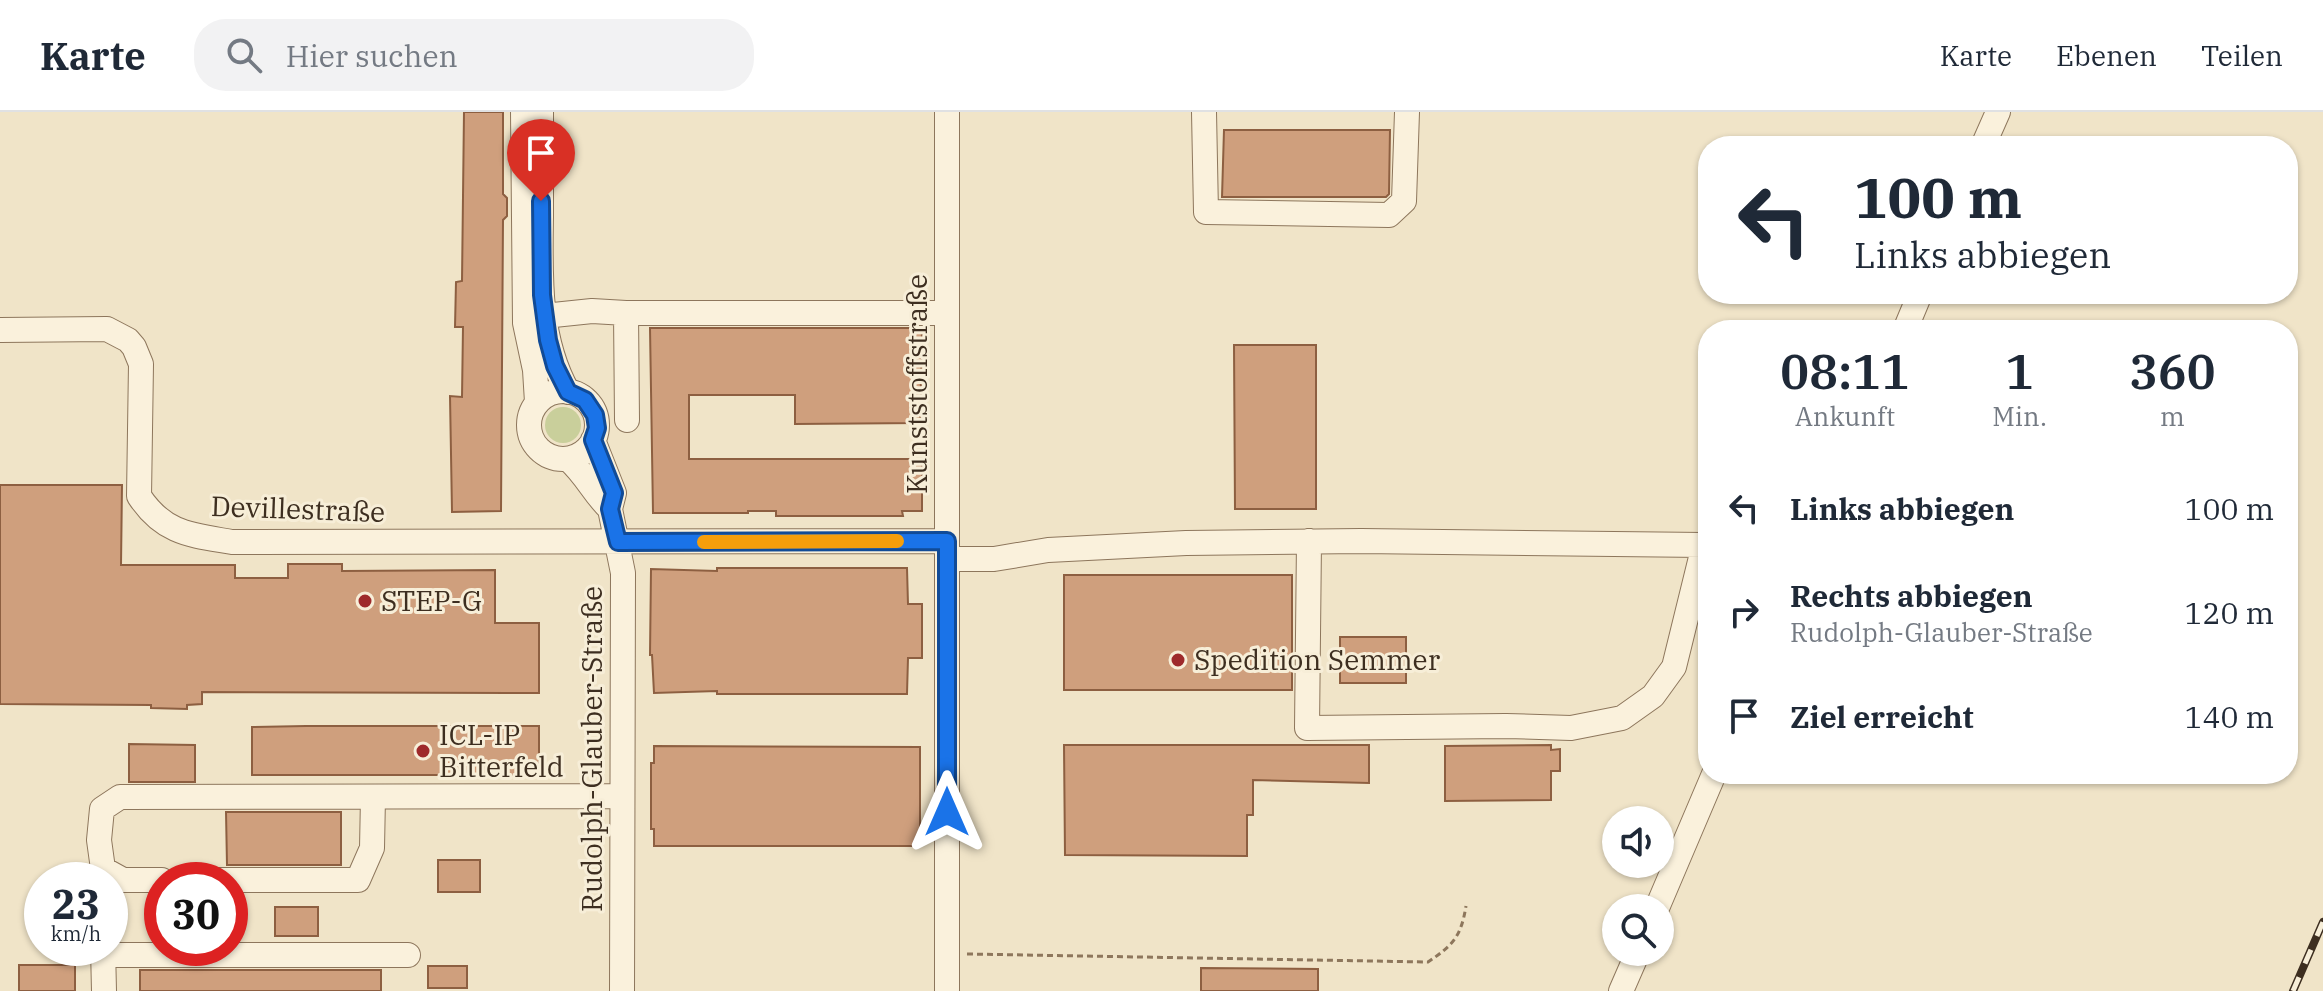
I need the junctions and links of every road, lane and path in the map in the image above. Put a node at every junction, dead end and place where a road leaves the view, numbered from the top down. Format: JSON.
{"nodes":[{"id":1,"x":523,"y":112,"type":"edge"},
{"id":2,"x":541,"y":112,"type":"edge"},
{"id":3,"x":947,"y":112,"type":"edge"},
{"id":4,"x":1204,"y":112,"type":"edge"},
{"id":5,"x":1407,"y":112,"type":"edge"},
{"id":6,"x":1998,"y":112,"type":"edge"},
{"id":7,"x":1987,"y":136,"type":"edge"},
{"id":8,"x":626,"y":313,"type":"junction"},
{"id":9,"x":947,"y":313,"type":"junction"},
{"id":10,"x":544,"y":316,"type":"junction"},
{"id":11,"x":0,"y":330,"type":"edge"},
{"id":12,"x":568,"y":392,"type":"junction"},
{"id":13,"x":537,"y":402,"type":"junction"},
{"id":14,"x":627,"y":420,"type":"dead end"},
{"id":15,"x":593,"y":440,"type":"junction"},
{"id":16,"x":568,"y":459,"type":"junction"},
{"id":17,"x":610,"y":509,"type":"junction"},
{"id":18,"x":1698,"y":540,"type":"edge"},
{"id":19,"x":1309,"y":541,"type":"junction"},
{"id":20,"x":618,"y":542,"type":"junction"},
{"id":21,"x":947,"y":550,"type":"junction"},
{"id":22,"x":1698,"y":572,"type":"edge"},
{"id":23,"x":1710,"y":784,"type":"edge"},
{"id":24,"x":622,"y":796,"type":"junction"},
{"id":25,"x":373,"y":797,"type":"junction"},
{"id":26,"x":102,"y":862,"type":"edge"},
{"id":27,"x":248,"y":880,"type":"edge"},
{"id":28,"x":1663,"y":894,"type":"edge"},
{"id":29,"x":1466,"y":906,"type":"dead end"},
{"id":30,"x":128,"y":952,"type":"edge"},
{"id":31,"x":947,"y":953,"type":"junction"},
{"id":32,"x":408,"y":955,"type":"dead end"},
{"id":33,"x":104,"y":966,"type":"edge"},
{"id":34,"x":1632,"y":966,"type":"edge"},
{"id":35,"x":104,"y":991,"type":"edge"},
{"id":36,"x":622,"y":991,"type":"edge"},
{"id":37,"x":947,"y":991,"type":"edge"},
{"id":38,"x":1621,"y":991,"type":"edge"}],
"edges":[{"from":1,"to":13,"type":"street","name":"Rudolph-Glauber-Straße"},
{"from":2,"to":10,"type":"street","name":"Rudolph-Glauber-Straße"},
{"from":3,"to":9,"type":"street","name":"Kunststoffstraße"},
{"from":4,"to":5,"type":"street"},
{"from":6,"to":7,"type":"street"},
{"from":8,"to":9,"type":"street"},
{"from":8,"to":10,"type":"street"},
{"from":8,"to":14,"type":"street"},
{"from":9,"to":21,"type":"street","name":"Kunststoffstraße"},
{"from":10,"to":12,"type":"street","name":"Rudolph-Glauber-Straße"},
{"from":11,"to":20,"type":"street","name":"Devillestraße"},
{"from":12,"to":13,"type":"street"},
{"from":12,"to":15,"type":"street","name":"Rudolph-Glauber-Straße"},
{"from":13,"to":16,"type":"street","name":"Rudolph-Glauber-Straße"},
{"from":15,"to":16,"type":"street"},
{"from":15,"to":17,"type":"street","name":"Rudolph-Glauber-Straße"},
{"from":16,"to":17,"type":"street","name":"Rudolph-Glauber-Straße"},
{"from":17,"to":20,"type":"street","name":"Rudolph-Glauber-Straße"},
{"from":18,"to":19,"type":"street"},
{"from":19,"to":21,"type":"street"},
{"from":19,"to":22,"type":"street"},
{"from":20,"to":21,"type":"street"},
{"from":20,"to":24,"type":"street","name":"Rudolph-Glauber-Straße"},
{"from":21,"to":31,"type":"street","name":"Kunststoffstraße"},
{"from":23,"to":28,"type":"street"},
{"from":24,"to":25,"type":"street"},
{"from":24,"to":36,"type":"street","name":"Rudolph-Glauber-Straße"},
{"from":25,"to":26,"type":"street"},
{"from":25,"to":27,"type":"street"},
{"from":29,"to":31,"type":"path"},
{"from":30,"to":32,"type":"street"},
{"from":31,"to":37,"type":"street","name":"Kunststoffstraße"},
{"from":33,"to":35,"type":"street"},
{"from":34,"to":38,"type":"street"}]}
